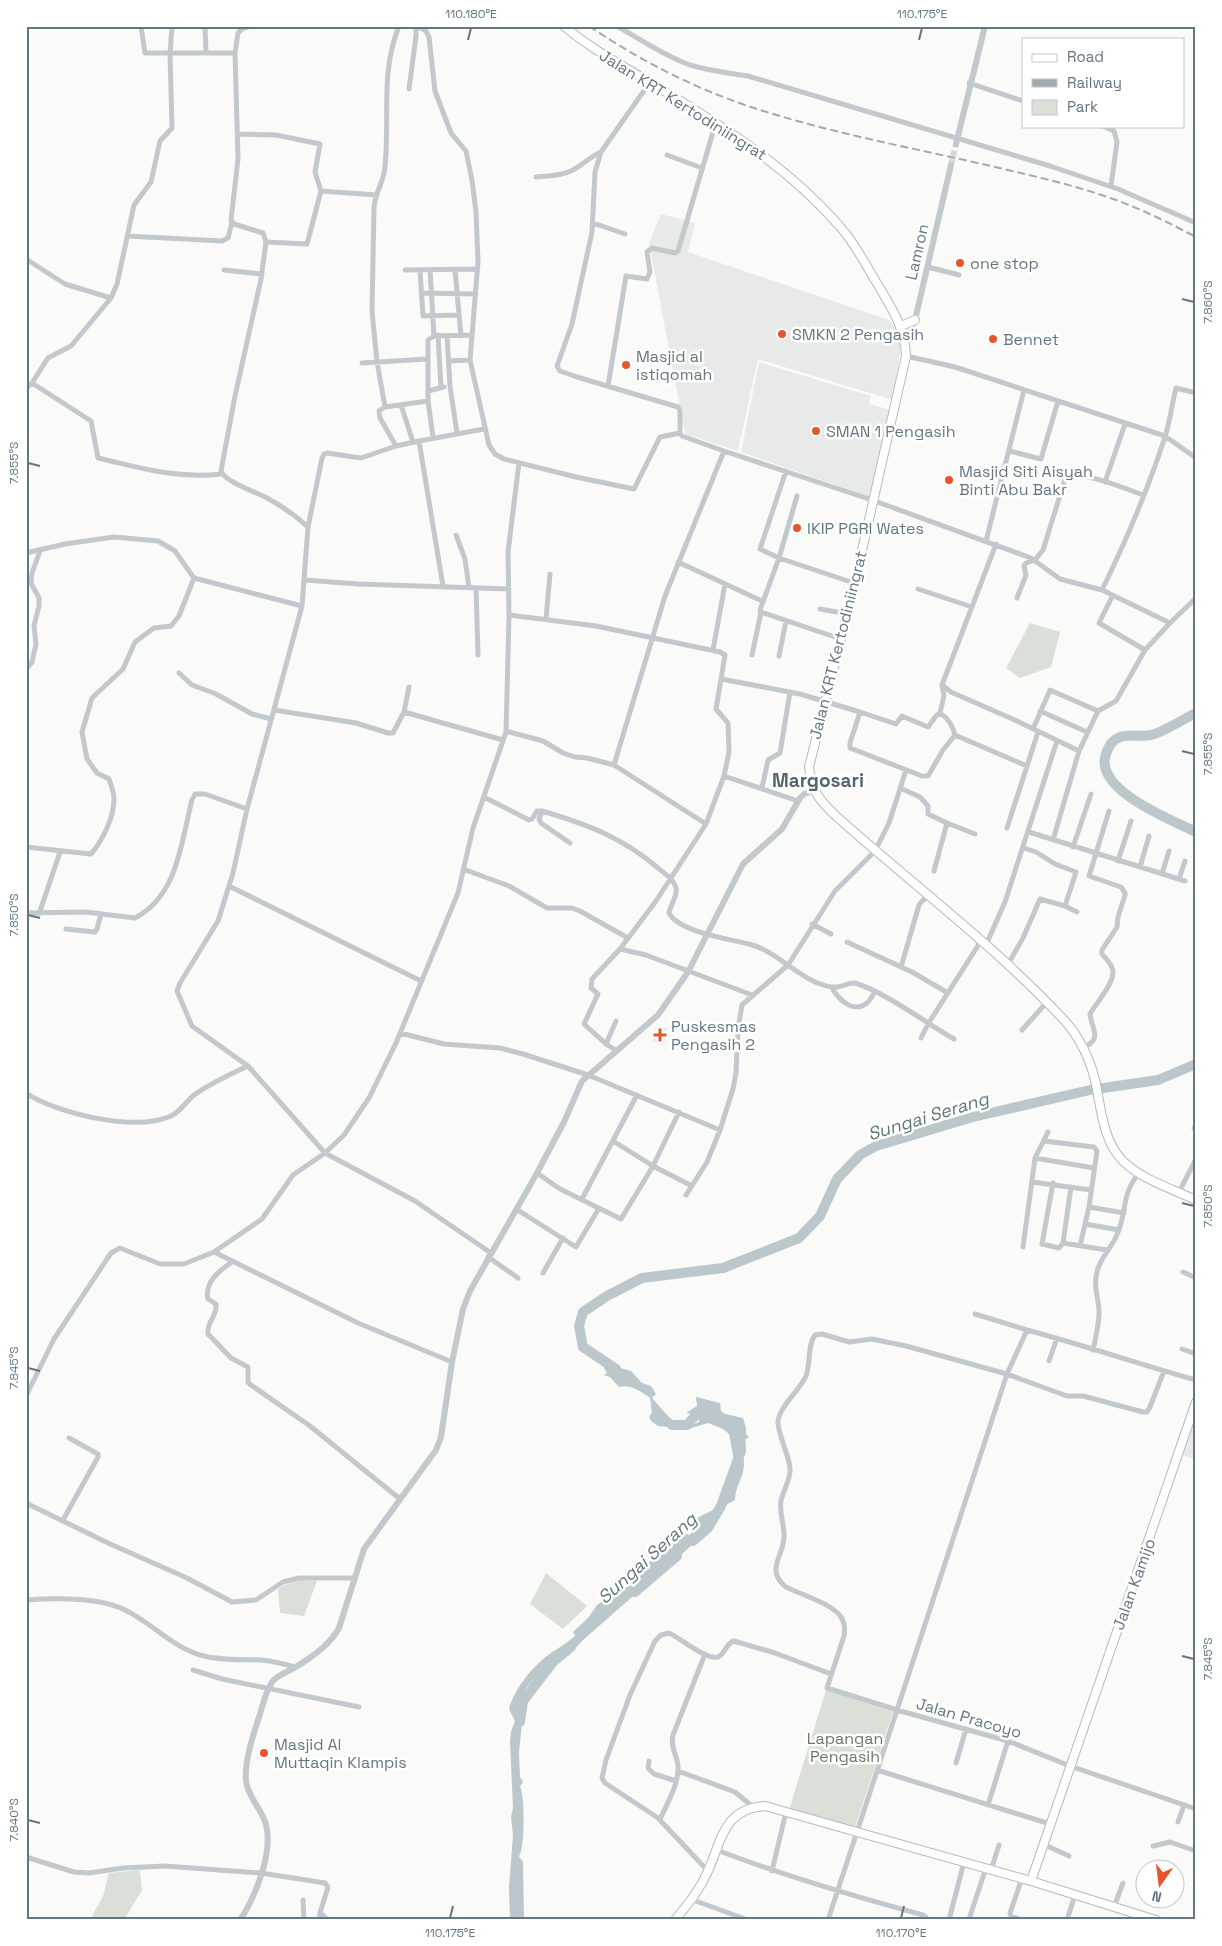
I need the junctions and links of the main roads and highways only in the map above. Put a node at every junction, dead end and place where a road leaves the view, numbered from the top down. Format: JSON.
{"nodes":[{"id":1,"x":564,"y":26,"type":"edge"},
{"id":2,"x":915,"y":320,"type":"road end"},
{"id":3,"x":901,"y":326,"type":"junction"},
{"id":4,"x":1196,"y":1200,"type":"edge"},
{"id":5,"x":1196,"y":1402,"type":"edge"},
{"id":6,"x":1031,"y":1881,"type":"junction"},
{"id":7,"x":676,"y":1920,"type":"edge"},
{"id":8,"x":1156,"y":1920,"type":"edge"}],
"edges":[{"from":1,"to":3,"type":"main road","name":"Jalan KRT Kertodiniingrat"},
{"from":2,"to":3,"type":"main road"},
{"from":3,"to":4,"type":"main road","name":"Jalan KRT Kertodiniingrat"},
{"from":5,"to":6,"type":"main road","name":"Jalan Kamijo"},
{"from":6,"to":7,"type":"main road"},
{"from":6,"to":8,"type":"main road"}]}
